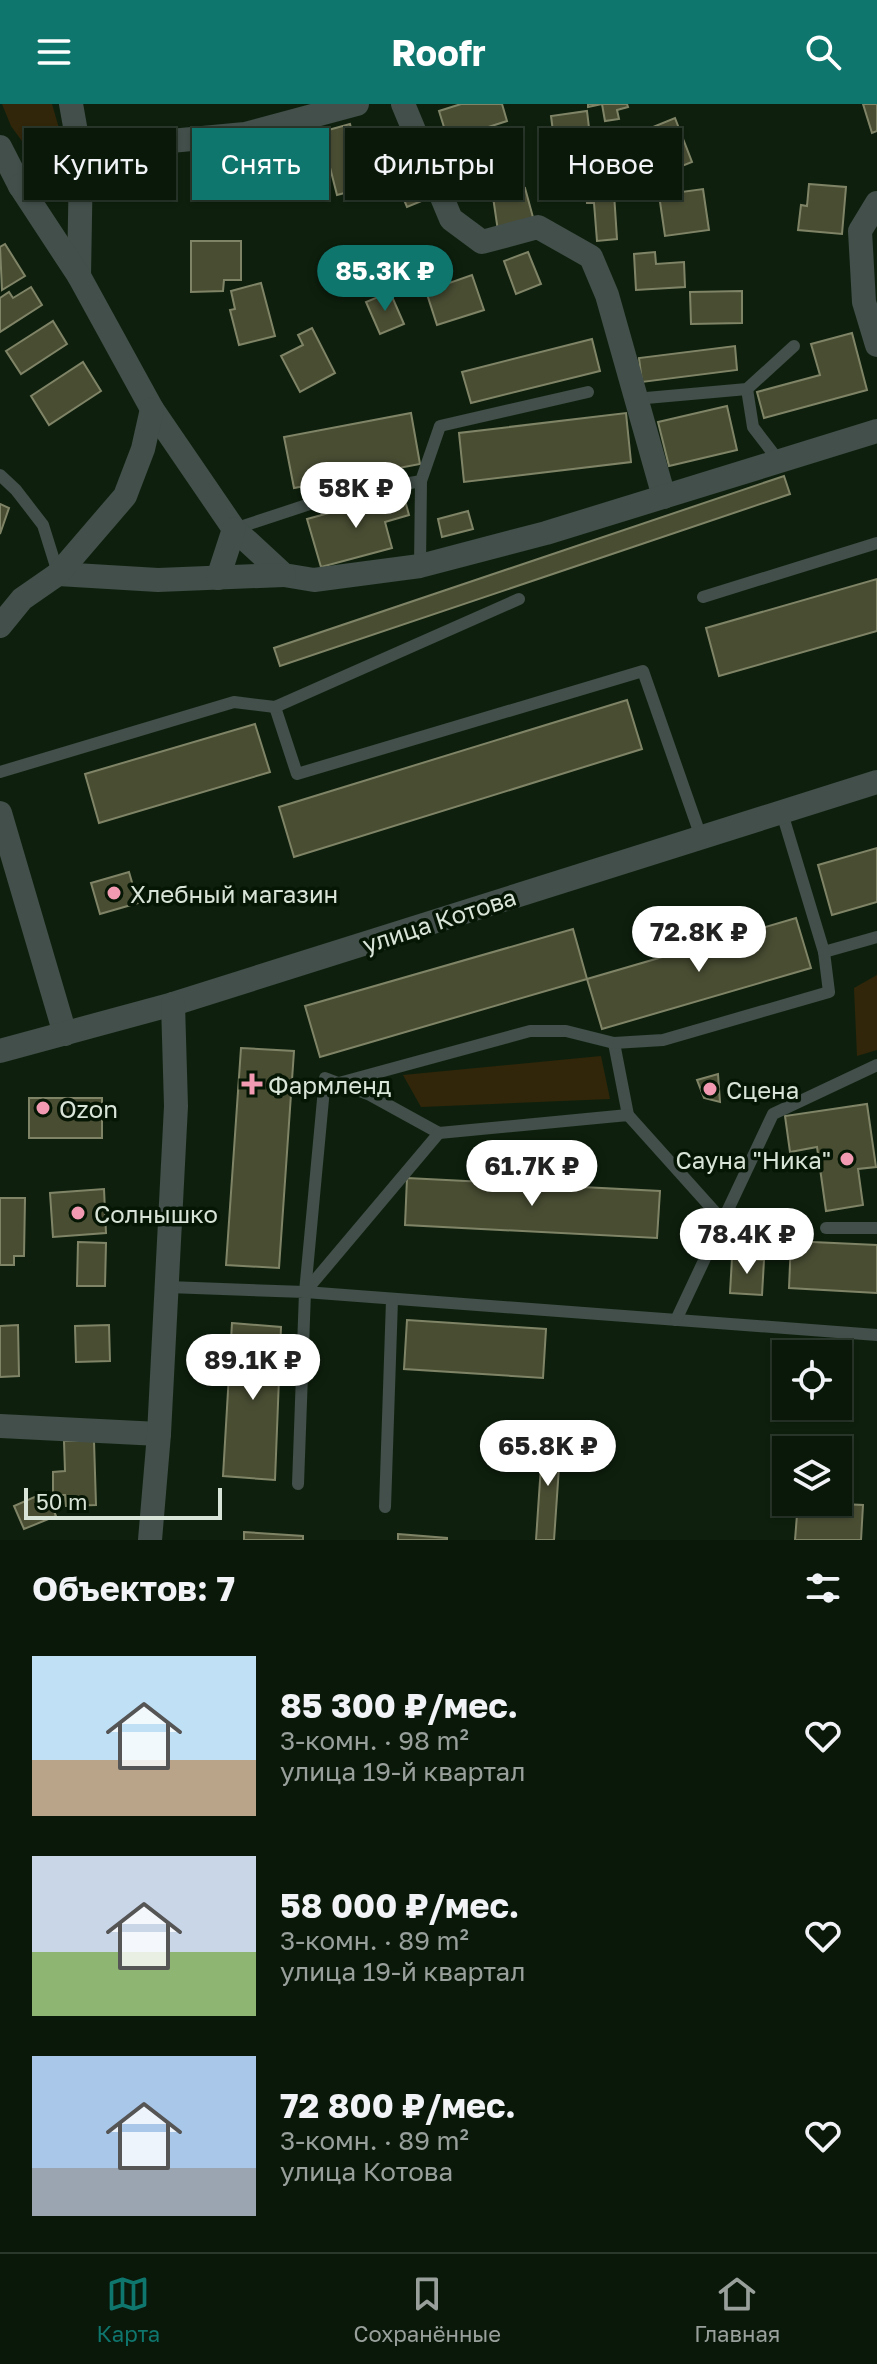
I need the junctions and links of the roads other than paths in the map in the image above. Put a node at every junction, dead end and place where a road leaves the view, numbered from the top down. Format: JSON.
{"nodes":[{"id":1,"x":71,"y":104,"type":"edge"},
{"id":2,"x":357,"y":104,"type":"edge"},
{"id":3,"x":403,"y":104,"type":"edge"},
{"id":4,"x":75,"y":128,"type":"edge"},
{"id":5,"x":176,"y":140,"type":"edge"},
{"id":6,"x":0,"y":147,"type":"edge"},
{"id":7,"x":24,"y":184,"type":"edge"},
{"id":8,"x":20,"y":186,"type":"junction"},
{"id":9,"x":80,"y":200,"type":"edge"},
{"id":10,"x":877,"y":203,"type":"edge"},
{"id":11,"x":79,"y":276,"type":"junction"},
{"id":12,"x":877,"y":345,"type":"edge"},
{"id":13,"x":794,"y":346,"type":"dead end"},
{"id":14,"x":747,"y":389,"type":"junction"},
{"id":15,"x":588,"y":392,"type":"dead end"},
{"id":16,"x":635,"y":399,"type":"junction"},
{"id":17,"x":152,"y":409,"type":"junction"},
{"id":18,"x":877,"y":431,"type":"edge"},
{"id":19,"x":779,"y":461,"type":"junction"},
{"id":20,"x":0,"y":475,"type":"edge"},
{"id":21,"x":421,"y":481,"type":"junction"},
{"id":22,"x":664,"y":497,"type":"junction"},
{"id":23,"x":234,"y":529,"type":"junction"},
{"id":24,"x":877,"y":543,"type":"edge"},
{"id":25,"x":420,"y":566,"type":"junction"},
{"id":26,"x":58,"y":574,"type":"junction"},
{"id":27,"x":284,"y":575,"type":"junction"},
{"id":28,"x":218,"y":578,"type":"junction"},
{"id":29,"x":703,"y":597,"type":"dead end"},
{"id":30,"x":519,"y":599,"type":"dead end"},
{"id":31,"x":0,"y":626,"type":"edge"},
{"id":32,"x":275,"y":707,"type":"junction"},
{"id":33,"x":0,"y":772,"type":"edge"},
{"id":34,"x":877,"y":782,"type":"edge"},
{"id":35,"x":0,"y":813,"type":"edge"},
{"id":36,"x":782,"y":813,"type":"junction"},
{"id":37,"x":701,"y":837,"type":"junction"},
{"id":38,"x":877,"y":937,"type":"edge"},
{"id":39,"x":824,"y":952,"type":"junction"},
{"id":40,"x":173,"y":1004,"type":"junction"},
{"id":41,"x":65,"y":1034,"type":"junction"},
{"id":42,"x":614,"y":1043,"type":"junction"},
{"id":43,"x":0,"y":1051,"type":"edge"},
{"id":44,"x":877,"y":1065,"type":"edge"},
{"id":45,"x":339,"y":1083,"type":"junction"},
{"id":46,"x":628,"y":1115,"type":"junction"},
{"id":47,"x":439,"y":1133,"type":"junction"},
{"id":48,"x":724,"y":1222,"type":"junction"},
{"id":49,"x":826,"y":1228,"type":"dead end"},
{"id":50,"x":877,"y":1228,"type":"edge"},
{"id":51,"x":168,"y":1287,"type":"junction"},
{"id":52,"x":305,"y":1292,"type":"junction"},
{"id":53,"x":392,"y":1300,"type":"junction"},
{"id":54,"x":676,"y":1320,"type":"junction"},
{"id":55,"x":877,"y":1335,"type":"edge"},
{"id":56,"x":0,"y":1426,"type":"edge"},
{"id":57,"x":159,"y":1434,"type":"junction"},
{"id":58,"x":298,"y":1484,"type":"dead end"},
{"id":59,"x":385,"y":1507,"type":"dead end"},
{"id":60,"x":149,"y":1539,"type":"edge"}],
"edges":[{"from":1,"to":4,"type":"street"},
{"from":2,"to":5,"type":"street"},
{"from":3,"to":16,"type":"street"},
{"from":6,"to":8,"type":"street"},
{"from":7,"to":8,"type":"street"},
{"from":8,"to":11,"type":"street"},
{"from":9,"to":11,"type":"street"},
{"from":10,"to":12,"type":"street"},
{"from":11,"to":17,"type":"street"},
{"from":13,"to":14,"type":"lane"},
{"from":14,"to":16,"type":"lane"},
{"from":14,"to":19,"type":"lane"},
{"from":15,"to":21,"type":"lane"},
{"from":16,"to":22,"type":"street"},
{"from":17,"to":23,"type":"street"},
{"from":17,"to":26,"type":"street"},
{"from":18,"to":19,"type":"street"},
{"from":19,"to":22,"type":"street"},
{"from":20,"to":26,"type":"lane"},
{"from":21,"to":23,"type":"lane"},
{"from":21,"to":25,"type":"lane"},
{"from":22,"to":25,"type":"street"},
{"from":23,"to":27,"type":"street"},
{"from":23,"to":28,"type":"street"},
{"from":24,"to":29,"type":"lane"},
{"from":25,"to":27,"type":"street"},
{"from":26,"to":28,"type":"street"},
{"from":26,"to":31,"type":"street"},
{"from":27,"to":28,"type":"street"},
{"from":30,"to":32,"type":"lane"},
{"from":32,"to":33,"type":"lane"},
{"from":32,"to":37,"type":"lane"},
{"from":34,"to":36,"type":"street","name":"улица Котова"},
{"from":35,"to":41,"type":"street"},
{"from":36,"to":37,"type":"street","name":"улица Котова"},
{"from":36,"to":39,"type":"lane"},
{"from":37,"to":40,"type":"street","name":"улица Котова"},
{"from":38,"to":39,"type":"lane"},
{"from":39,"to":42,"type":"lane"},
{"from":40,"to":41,"type":"street","name":"улица Котова"},
{"from":40,"to":51,"type":"street"},
{"from":41,"to":43,"type":"street","name":"улица Котова"},
{"from":42,"to":45,"type":"lane"},
{"from":42,"to":46,"type":"lane"},
{"from":44,"to":48,"type":"lane"},
{"from":45,"to":47,"type":"lane"},
{"from":45,"to":52,"type":"lane"},
{"from":46,"to":47,"type":"lane"},
{"from":46,"to":48,"type":"lane"},
{"from":47,"to":52,"type":"lane"},
{"from":48,"to":54,"type":"lane"},
{"from":49,"to":50,"type":"lane"},
{"from":51,"to":52,"type":"lane"},
{"from":51,"to":57,"type":"street"},
{"from":52,"to":53,"type":"lane"},
{"from":52,"to":58,"type":"lane"},
{"from":53,"to":54,"type":"lane"},
{"from":53,"to":59,"type":"lane"},
{"from":54,"to":55,"type":"lane"},
{"from":56,"to":57,"type":"street"},
{"from":57,"to":60,"type":"street"}]}
